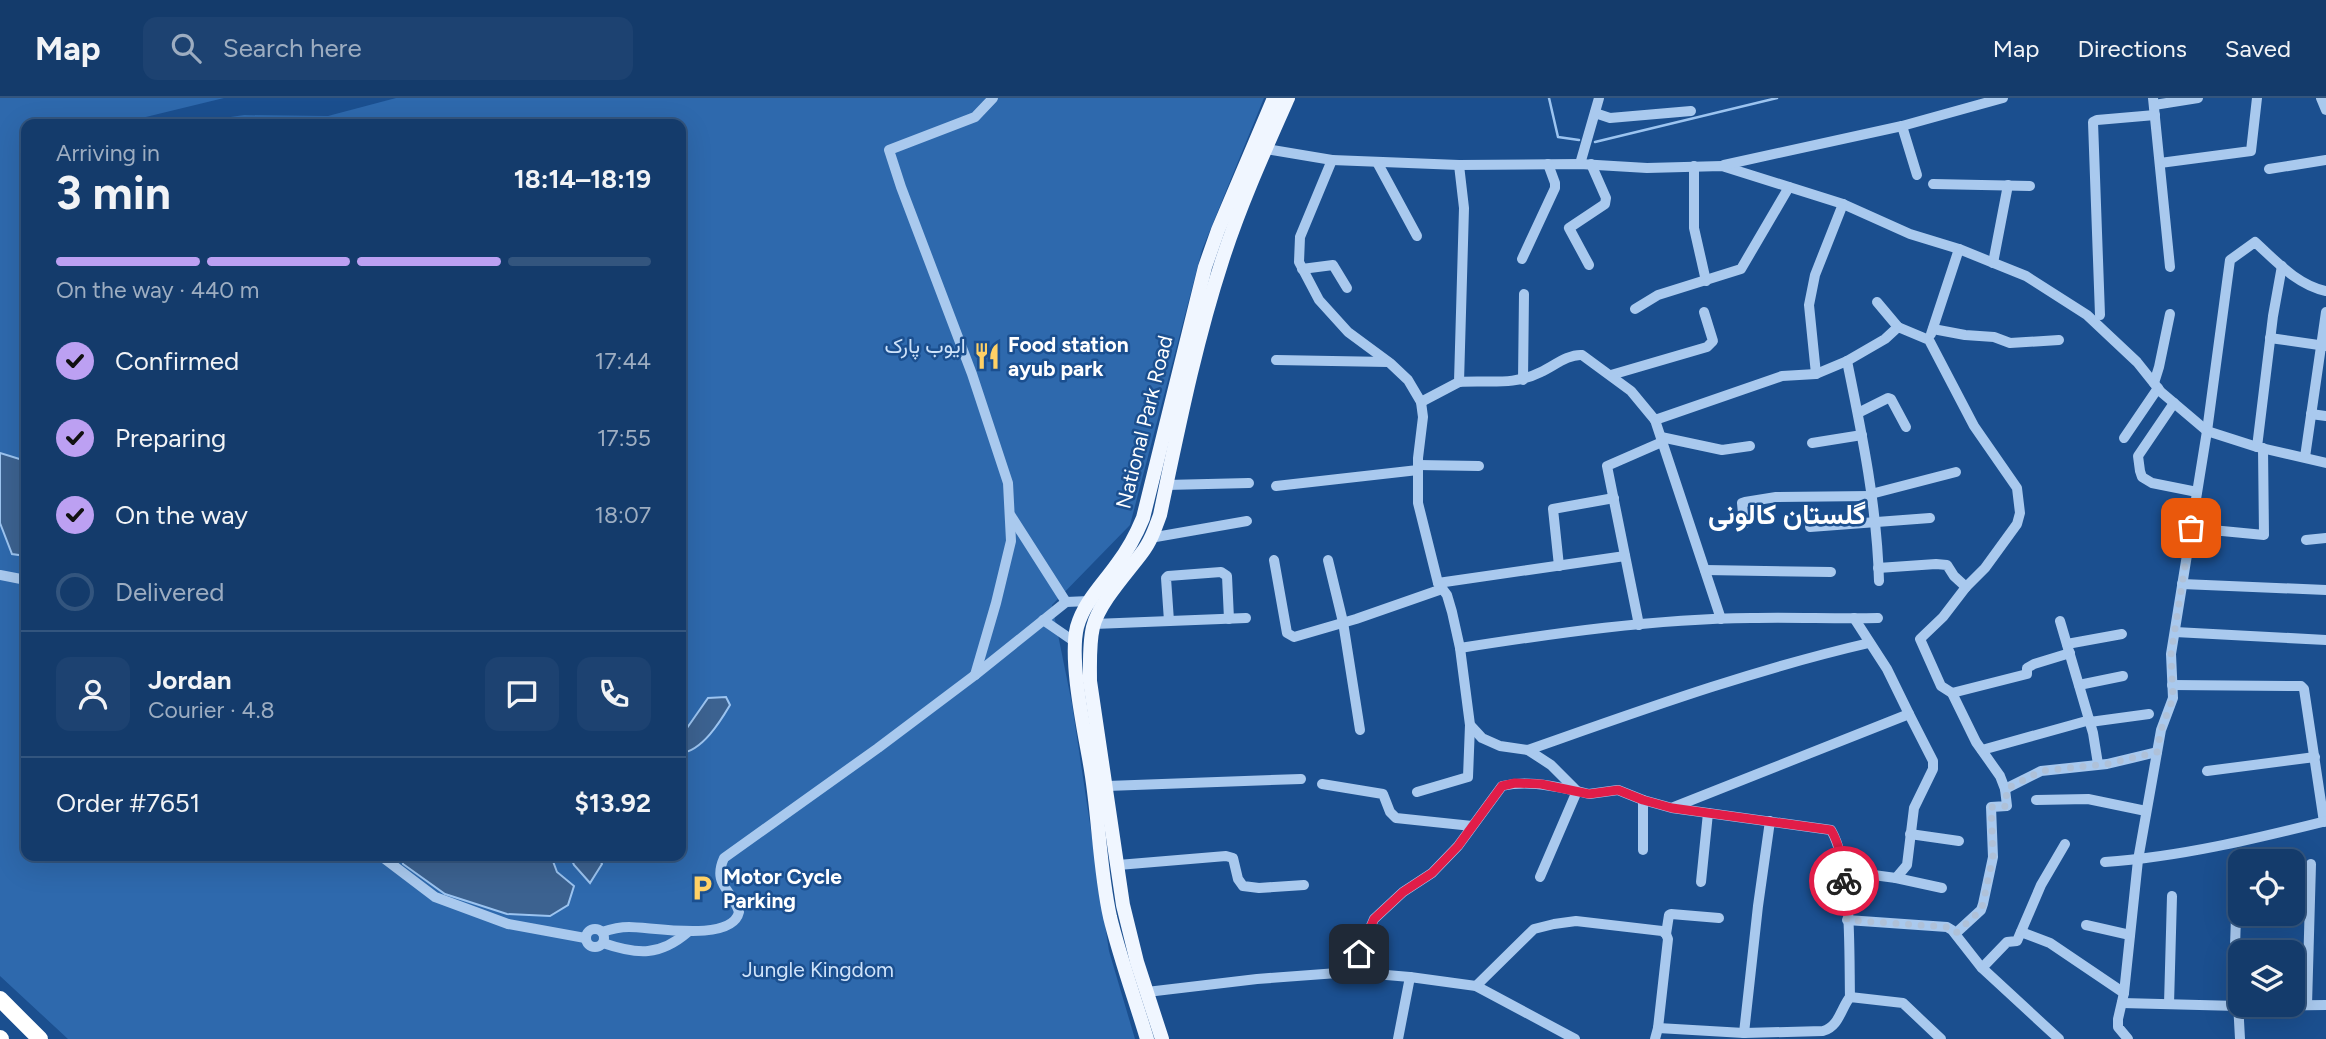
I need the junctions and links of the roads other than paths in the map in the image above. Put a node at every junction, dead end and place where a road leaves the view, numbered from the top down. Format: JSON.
{"nodes":[{"id":1,"x":993,"y":98,"type":"edge"},
{"id":2,"x":1273,"y":98,"type":"edge"},
{"id":3,"x":1288,"y":98,"type":"edge"},
{"id":4,"x":1599,"y":98,"type":"edge"},
{"id":5,"x":2003,"y":98,"type":"edge"},
{"id":6,"x":2198,"y":98,"type":"edge"},
{"id":7,"x":2257,"y":98,"type":"edge"},
{"id":8,"x":2321,"y":98,"type":"edge"},
{"id":9,"x":2154,"y":106,"type":"edge"},
{"id":10,"x":2326,"y":110,"type":"edge"},
{"id":11,"x":1691,"y":111,"type":"dead end"},
{"id":12,"x":1595,"y":113,"type":"junction"},
{"id":13,"x":1902,"y":126,"type":"junction"},
{"id":14,"x":1266,"y":149,"type":"junction"},
{"id":15,"x":1332,"y":160,"type":"junction"},
{"id":16,"x":2326,"y":160,"type":"edge"},
{"id":17,"x":1377,"y":162,"type":"junction"},
{"id":18,"x":2160,"y":163,"type":"junction"},
{"id":19,"x":1548,"y":164,"type":"junction"},
{"id":20,"x":1586,"y":164,"type":"junction"},
{"id":21,"x":1459,"y":165,"type":"junction"},
{"id":22,"x":1694,"y":166,"type":"junction"},
{"id":23,"x":1722,"y":166,"type":"junction"},
{"id":24,"x":2269,"y":169,"type":"dead end"},
{"id":25,"x":1917,"y":175,"type":"dead end"},
{"id":26,"x":1933,"y":184,"type":"dead end"},
{"id":27,"x":2008,"y":185,"type":"junction"},
{"id":28,"x":2030,"y":186,"type":"dead end"},
{"id":29,"x":1788,"y":187,"type":"junction"},
{"id":30,"x":1843,"y":204,"type":"junction"},
{"id":31,"x":1417,"y":236,"type":"dead end"},
{"id":32,"x":1959,"y":249,"type":"junction"},
{"id":33,"x":1522,"y":259,"type":"dead end"},
{"id":34,"x":1993,"y":263,"type":"junction"},
{"id":35,"x":1589,"y":265,"type":"dead end"},
{"id":36,"x":2282,"y":266,"type":"junction"},
{"id":37,"x":2170,"y":267,"type":"dead end"},
{"id":38,"x":1302,"y":269,"type":"junction"},
{"id":39,"x":1706,"y":281,"type":"junction"},
{"id":40,"x":1208,"y":285,"type":"junction"},
{"id":41,"x":1347,"y":288,"type":"dead end"},
{"id":42,"x":2326,"y":291,"type":"edge"},
{"id":43,"x":1524,"y":295,"type":"dead end"},
{"id":44,"x":1877,"y":302,"type":"dead end"},
{"id":45,"x":1634,"y":309,"type":"dead end"},
{"id":46,"x":1704,"y":312,"type":"dead end"},
{"id":47,"x":2326,"y":312,"type":"edge"},
{"id":48,"x":2170,"y":314,"type":"dead end"},
{"id":49,"x":2100,"y":315,"type":"dead end"},
{"id":50,"x":1898,"y":327,"type":"junction"},
{"id":51,"x":1931,"y":335,"type":"junction"},
{"id":52,"x":2270,"y":338,"type":"junction"},
{"id":53,"x":2059,"y":340,"type":"dead end"},
{"id":54,"x":2323,"y":346,"type":"edge"},
{"id":55,"x":1276,"y":360,"type":"dead end"},
{"id":56,"x":1847,"y":361,"type":"junction"},
{"id":57,"x":1389,"y":362,"type":"junction"},
{"id":58,"x":1816,"y":374,"type":"junction"},
{"id":59,"x":1611,"y":375,"type":"junction"},
{"id":60,"x":1523,"y":380,"type":"junction"},
{"id":61,"x":1459,"y":382,"type":"junction"},
{"id":62,"x":2156,"y":386,"type":"junction"},
{"id":63,"x":1421,"y":402,"type":"junction"},
{"id":64,"x":2174,"y":403,"type":"junction"},
{"id":65,"x":1858,"y":413,"type":"junction"},
{"id":66,"x":2311,"y":414,"type":"junction"},
{"id":67,"x":2326,"y":416,"type":"edge"},
{"id":68,"x":1655,"y":420,"type":"junction"},
{"id":69,"x":1906,"y":427,"type":"dead end"},
{"id":70,"x":2207,"y":430,"type":"junction"},
{"id":71,"x":1862,"y":435,"type":"junction"},
{"id":72,"x":2123,"y":438,"type":"dead end"},
{"id":73,"x":1662,"y":439,"type":"junction"},
{"id":74,"x":1812,"y":443,"type":"dead end"},
{"id":75,"x":1750,"y":446,"type":"dead end"},
{"id":76,"x":2260,"y":448,"type":"junction"},
{"id":77,"x":2305,"y":457,"type":"junction"},
{"id":78,"x":2326,"y":463,"type":"edge"},
{"id":79,"x":1479,"y":466,"type":"dead end"},
{"id":80,"x":1418,"y":468,"type":"junction"},
{"id":81,"x":1956,"y":472,"type":"dead end"},
{"id":82,"x":1249,"y":483,"type":"dead end"},
{"id":83,"x":1166,"y":485,"type":"junction"},
{"id":84,"x":1276,"y":486,"type":"dead end"},
{"id":85,"x":2197,"y":492,"type":"junction"},
{"id":86,"x":1871,"y":495,"type":"junction"},
{"id":87,"x":1614,"y":498,"type":"junction"},
{"id":88,"x":1011,"y":516,"type":"junction"},
{"id":89,"x":1930,"y":518,"type":"dead end"},
{"id":90,"x":1247,"y":521,"type":"dead end"},
{"id":91,"x":1874,"y":523,"type":"junction"},
{"id":92,"x":1744,"y":524,"type":"dead end"},
{"id":93,"x":1810,"y":527,"type":"dead end"},
{"id":94,"x":2191,"y":528,"type":"junction"},
{"id":95,"x":1150,"y":538,"type":"junction"},
{"id":96,"x":2326,"y":538,"type":"edge"},
{"id":97,"x":2306,"y":540,"type":"dead end"},
{"id":98,"x":1625,"y":556,"type":"junction"},
{"id":99,"x":1274,"y":560,"type":"dead end"},
{"id":100,"x":1328,"y":560,"type":"dead end"},
{"id":101,"x":1559,"y":566,"type":"junction"},
{"id":102,"x":1878,"y":568,"type":"junction"},
{"id":103,"x":1704,"y":570,"type":"junction"},
{"id":104,"x":1830,"y":572,"type":"dead end"},
{"id":105,"x":0,"y":575,"type":"edge"},
{"id":106,"x":21,"y":579,"type":"edge"},
{"id":107,"x":1879,"y":581,"type":"dead end"},
{"id":108,"x":2182,"y":584,"type":"junction"},
{"id":109,"x":1440,"y":586,"type":"junction"},
{"id":110,"x":1966,"y":587,"type":"junction"},
{"id":111,"x":2326,"y":590,"type":"edge"},
{"id":112,"x":1066,"y":602,"type":"junction"},
{"id":113,"x":1096,"y":604,"type":"junction"},
{"id":114,"x":1247,"y":618,"type":"dead end"},
{"id":115,"x":1854,"y":618,"type":"junction"},
{"id":116,"x":1878,"y":618,"type":"dead end"},
{"id":117,"x":1229,"y":619,"type":"junction"},
{"id":118,"x":1043,"y":620,"type":"junction"},
{"id":119,"x":1721,"y":620,"type":"junction"},
{"id":120,"x":1169,"y":621,"type":"junction"},
{"id":121,"x":2060,"y":621,"type":"dead end"},
{"id":122,"x":1343,"y":622,"type":"junction"},
{"id":123,"x":1094,"y":624,"type":"junction"},
{"id":124,"x":1639,"y":625,"type":"junction"},
{"id":125,"x":2175,"y":632,"type":"junction"},
{"id":126,"x":2122,"y":634,"type":"dead end"},
{"id":127,"x":2326,"y":640,"type":"edge"},
{"id":128,"x":1075,"y":642,"type":"junction"},
{"id":129,"x":1869,"y":643,"type":"junction"},
{"id":130,"x":1460,"y":648,"type":"junction"},
{"id":131,"x":2068,"y":648,"type":"junction"},
{"id":132,"x":982,"y":653,"type":"junction"},
{"id":133,"x":994,"y":660,"type":"junction"},
{"id":134,"x":975,"y":675,"type":"junction"},
{"id":135,"x":2123,"y":676,"type":"dead end"},
{"id":136,"x":2079,"y":685,"type":"junction"},
{"id":137,"x":2172,"y":685,"type":"junction"},
{"id":138,"x":1952,"y":693,"type":"junction"},
{"id":139,"x":1909,"y":714,"type":"junction"},
{"id":140,"x":2149,"y":714,"type":"dead end"},
{"id":141,"x":2090,"y":721,"type":"junction"},
{"id":142,"x":1470,"y":725,"type":"junction"},
{"id":143,"x":1360,"y":730,"type":"dead end"},
{"id":144,"x":1528,"y":750,"type":"junction"},
{"id":145,"x":1982,"y":750,"type":"junction"},
{"id":146,"x":2157,"y":752,"type":"junction"},
{"id":147,"x":2315,"y":757,"type":"junction"},
{"id":148,"x":2098,"y":764,"type":"junction"},
{"id":149,"x":2207,"y":771,"type":"dead end"},
{"id":150,"x":1301,"y":779,"type":"dead end"},
{"id":151,"x":1322,"y":784,"type":"dead end"},
{"id":152,"x":1107,"y":786,"type":"junction"},
{"id":153,"x":2006,"y":789,"type":"junction"},
{"id":154,"x":1577,"y":791,"type":"junction"},
{"id":155,"x":1417,"y":792,"type":"dead end"},
{"id":156,"x":1643,"y":800,"type":"junction"},
{"id":157,"x":2036,"y":800,"type":"dead end"},
{"id":158,"x":1672,"y":808,"type":"junction"},
{"id":159,"x":2146,"y":811,"type":"junction"},
{"id":160,"x":1708,"y":813,"type":"junction"},
{"id":161,"x":1770,"y":821,"type":"junction"},
{"id":162,"x":2325,"y":821,"type":"edge"},
{"id":163,"x":1472,"y":827,"type":"junction"},
{"id":164,"x":1910,"y":834,"type":"junction"},
{"id":165,"x":1959,"y":841,"type":"dead end"},
{"id":166,"x":2064,"y":844,"type":"dead end"},
{"id":167,"x":1643,"y":850,"type":"dead end"},
{"id":168,"x":2138,"y":860,"type":"junction"},
{"id":169,"x":388,"y":861,"type":"edge"},
{"id":170,"x":2105,"y":862,"type":"dead end"},
{"id":171,"x":2311,"y":864,"type":"dead end"},
{"id":172,"x":1118,"y":865,"type":"junction"},
{"id":173,"x":1843,"y":871,"type":"junction"},
{"id":174,"x":1540,"y":877,"type":"dead end"},
{"id":175,"x":1896,"y":878,"type":"junction"},
{"id":176,"x":1701,"y":882,"type":"dead end"},
{"id":177,"x":1304,"y":885,"type":"dead end"},
{"id":178,"x":1942,"y":888,"type":"dead end"},
{"id":179,"x":2172,"y":896,"type":"dead end"},
{"id":180,"x":1719,"y":918,"type":"dead end"},
{"id":181,"x":1847,"y":920,"type":"junction"},
{"id":182,"x":2086,"y":925,"type":"dead end"},
{"id":183,"x":689,"y":931,"type":"junction"},
{"id":184,"x":2021,"y":932,"type":"junction"},
{"id":185,"x":1956,"y":933,"type":"junction"},
{"id":186,"x":1666,"y":934,"type":"junction"},
{"id":187,"x":2130,"y":935,"type":"junction"},
{"id":188,"x":603,"y":937,"type":"junction"},
{"id":189,"x":1982,"y":968,"type":"junction"},
{"id":190,"x":1351,"y":972,"type":"junction"},
{"id":191,"x":1410,"y":977,"type":"junction"},
{"id":192,"x":1476,"y":986,"type":"junction"},
{"id":193,"x":1147,"y":992,"type":"junction"},
{"id":194,"x":1850,"y":997,"type":"junction"},
{"id":195,"x":2123,"y":998,"type":"junction"},
{"id":196,"x":0,"y":999,"type":"edge"},
{"id":197,"x":2169,"y":1004,"type":"junction"},
{"id":198,"x":2326,"y":1004,"type":"edge"},
{"id":199,"x":2305,"y":1005,"type":"edge"},
{"id":200,"x":2308,"y":1005,"type":"junction"},
{"id":201,"x":2228,"y":1006,"type":"edge"},
{"id":202,"x":2238,"y":1017,"type":"edge"},
{"id":203,"x":1744,"y":1033,"type":"junction"},
{"id":204,"x":1657,"y":1034,"type":"edge"},
{"id":205,"x":40,"y":1039,"type":"edge"},
{"id":206,"x":1147,"y":1039,"type":"edge"},
{"id":207,"x":1162,"y":1039,"type":"edge"},
{"id":208,"x":1398,"y":1039,"type":"edge"},
{"id":209,"x":1575,"y":1039,"type":"edge"},
{"id":210,"x":1941,"y":1039,"type":"edge"},
{"id":211,"x":2059,"y":1039,"type":"edge"},
{"id":212,"x":2128,"y":1039,"type":"edge"},
{"id":213,"x":2239,"y":1039,"type":"edge"}],
"edges":[{"from":1,"to":88,"type":"street"},
{"from":2,"to":40,"type":"main road","name":"National Park Road"},
{"from":3,"to":14,"type":"main road","name":"National Park Road"},
{"from":4,"to":12,"type":"street"},
{"from":5,"to":13,"type":"street"},
{"from":6,"to":9,"type":"street"},
{"from":7,"to":18,"type":"street"},
{"from":8,"to":10,"type":"street"},
{"from":9,"to":18,"type":"street"},
{"from":9,"to":49,"type":"street"},
{"from":11,"to":12,"type":"street"},
{"from":12,"to":20,"type":"street"},
{"from":13,"to":23,"type":"street"},
{"from":13,"to":25,"type":"street"},
{"from":14,"to":15,"type":"street"},
{"from":14,"to":40,"type":"main road","name":"National Park Road"},
{"from":15,"to":17,"type":"street"},
{"from":15,"to":38,"type":"street"},
{"from":16,"to":24,"type":"street"},
{"from":17,"to":21,"type":"street"},
{"from":17,"to":31,"type":"street"},
{"from":18,"to":37,"type":"street"},
{"from":19,"to":20,"type":"street"},
{"from":19,"to":21,"type":"street"},
{"from":19,"to":33,"type":"street"},
{"from":20,"to":22,"type":"street"},
{"from":20,"to":35,"type":"street"},
{"from":21,"to":61,"type":"street"},
{"from":22,"to":23,"type":"street"},
{"from":22,"to":39,"type":"street"},
{"from":23,"to":29,"type":"street"},
{"from":26,"to":27,"type":"street"},
{"from":27,"to":28,"type":"street"},
{"from":27,"to":34,"type":"street"},
{"from":29,"to":30,"type":"street"},
{"from":29,"to":39,"type":"street"},
{"from":30,"to":32,"type":"street"},
{"from":30,"to":58,"type":"street"},
{"from":32,"to":34,"type":"street"},
{"from":32,"to":51,"type":"street"},
{"from":34,"to":62,"type":"street"},
{"from":36,"to":42,"type":"street"},
{"from":36,"to":52,"type":"street"},
{"from":36,"to":70,"type":"street"},
{"from":38,"to":41,"type":"street"},
{"from":38,"to":57,"type":"street"},
{"from":39,"to":45,"type":"street"},
{"from":40,"to":83,"type":"main road","name":"National Park Road"},
{"from":40,"to":113,"type":"main road","name":"National Park Road"},
{"from":43,"to":60,"type":"street"},
{"from":44,"to":50,"type":"street"},
{"from":46,"to":59,"type":"street"},
{"from":47,"to":54,"type":"street"},
{"from":48,"to":62,"type":"street"},
{"from":50,"to":51,"type":"street"},
{"from":50,"to":56,"type":"street"},
{"from":51,"to":53,"type":"street"},
{"from":51,"to":110,"type":"street"},
{"from":52,"to":54,"type":"street"},
{"from":52,"to":76,"type":"street"},
{"from":54,"to":66,"type":"street"},
{"from":55,"to":57,"type":"street"},
{"from":56,"to":58,"type":"street"},
{"from":56,"to":65,"type":"street"},
{"from":57,"to":63,"type":"street"},
{"from":58,"to":68,"type":"street"},
{"from":59,"to":60,"type":"street"},
{"from":59,"to":68,"type":"street"},
{"from":60,"to":61,"type":"street"},
{"from":61,"to":63,"type":"street"},
{"from":62,"to":64,"type":"street"},
{"from":62,"to":72,"type":"street"},
{"from":63,"to":80,"type":"street"},
{"from":64,"to":70,"type":"street"},
{"from":64,"to":85,"type":"street"},
{"from":65,"to":69,"type":"street"},
{"from":65,"to":71,"type":"street"},
{"from":66,"to":67,"type":"street"},
{"from":66,"to":77,"type":"street"},
{"from":68,"to":73,"type":"street"},
{"from":70,"to":76,"type":"street"},
{"from":70,"to":85,"type":"street"},
{"from":71,"to":74,"type":"street"},
{"from":71,"to":86,"type":"street"},
{"from":73,"to":75,"type":"street"},
{"from":73,"to":87,"type":"street"},
{"from":73,"to":103,"type":"street"},
{"from":76,"to":77,"type":"street"},
{"from":76,"to":94,"type":"street"},
{"from":77,"to":78,"type":"street"},
{"from":79,"to":80,"type":"street"},
{"from":80,"to":84,"type":"street"},
{"from":80,"to":109,"type":"street"},
{"from":81,"to":86,"type":"street"},
{"from":82,"to":83,"type":"street"},
{"from":83,"to":95,"type":"main road","name":"National Park Road"},
{"from":85,"to":94,"type":"street"},
{"from":86,"to":91,"type":"street"},
{"from":86,"to":92,"type":"street"},
{"from":87,"to":98,"type":"street"},
{"from":87,"to":101,"type":"street"},
{"from":88,"to":112,"type":"street"},
{"from":88,"to":132,"type":"street"},
{"from":89,"to":91,"type":"street"},
{"from":90,"to":95,"type":"street"},
{"from":91,"to":93,"type":"street"},
{"from":91,"to":102,"type":"street"},
{"from":94,"to":108,"type":"street"},
{"from":95,"to":113,"type":"main road","name":"National Park Road"},
{"from":96,"to":97,"type":"street"},
{"from":98,"to":101,"type":"street"},
{"from":98,"to":124,"type":"street"},
{"from":99,"to":122,"type":"street"},
{"from":100,"to":122,"type":"street"},
{"from":101,"to":109,"type":"street"},
{"from":102,"to":107,"type":"street"},
{"from":102,"to":110,"type":"street"},
{"from":103,"to":104,"type":"street"},
{"from":103,"to":119,"type":"street"},
{"from":105,"to":106,"type":"street"},
{"from":108,"to":111,"type":"street"},
{"from":108,"to":125,"type":"street"},
{"from":109,"to":122,"type":"street"},
{"from":109,"to":130,"type":"street"},
{"from":110,"to":138,"type":"street"},
{"from":112,"to":113,"type":"street"},
{"from":112,"to":118,"type":"street"},
{"from":113,"to":123,"type":"main road","name":"National Park Road"},
{"from":113,"to":128,"type":"main road","name":"National Park Road"},
{"from":114,"to":117,"type":"street"},
{"from":115,"to":116,"type":"street"},
{"from":115,"to":119,"type":"street"},
{"from":115,"to":129,"type":"street"},
{"from":117,"to":120,"type":"street"},
{"from":117,"to":120,"type":"street"},
{"from":118,"to":128,"type":"street"},
{"from":118,"to":133,"type":"street"},
{"from":119,"to":124,"type":"street"},
{"from":120,"to":123,"type":"street"},
{"from":121,"to":131,"type":"street"},
{"from":122,"to":143,"type":"street"},
{"from":123,"to":152,"type":"main road","name":"National Park Road"},
{"from":124,"to":130,"type":"street"},
{"from":125,"to":127,"type":"street"},
{"from":125,"to":137,"type":"street"},
{"from":126,"to":131,"type":"street"},
{"from":128,"to":206,"type":"main road","name":"National Park Road"},
{"from":129,"to":139,"type":"street"},
{"from":129,"to":144,"type":"street"},
{"from":130,"to":142,"type":"street"},
{"from":131,"to":136,"type":"street"},
{"from":131,"to":138,"type":"street"},
{"from":132,"to":133,"type":"street"},
{"from":132,"to":134,"type":"street"},
{"from":133,"to":134,"type":"street"},
{"from":134,"to":183,"type":"street"},
{"from":135,"to":136,"type":"street"},
{"from":136,"to":141,"type":"street"},
{"from":137,"to":146,"type":"street"},
{"from":137,"to":147,"type":"street"},
{"from":138,"to":145,"type":"street"},
{"from":139,"to":158,"type":"street"},
{"from":139,"to":164,"type":"street"},
{"from":140,"to":141,"type":"street"},
{"from":141,"to":145,"type":"street"},
{"from":141,"to":148,"type":"street"},
{"from":142,"to":144,"type":"street"},
{"from":142,"to":155,"type":"street"},
{"from":144,"to":154,"type":"street"},
{"from":145,"to":153,"type":"street"},
{"from":146,"to":148,"type":"street"},
{"from":146,"to":159,"type":"street"},
{"from":147,"to":149,"type":"street"},
{"from":147,"to":162,"type":"street"},
{"from":148,"to":153,"type":"street"},
{"from":150,"to":152,"type":"street"},
{"from":151,"to":163,"type":"street"},
{"from":152,"to":172,"type":"main road","name":"National Park Road"},
{"from":153,"to":185,"type":"street"},
{"from":154,"to":156,"type":"street"},
{"from":154,"to":163,"type":"street"},
{"from":154,"to":174,"type":"street"},
{"from":156,"to":158,"type":"street"},
{"from":156,"to":167,"type":"street"},
{"from":157,"to":159,"type":"street"},
{"from":158,"to":160,"type":"street"},
{"from":159,"to":168,"type":"street"},
{"from":160,"to":161,"type":"street"},
{"from":160,"to":176,"type":"street"},
{"from":161,"to":173,"type":"street"},
{"from":161,"to":203,"type":"street"},
{"from":162,"to":168,"type":"street"},
{"from":163,"to":190,"type":"street"},
{"from":164,"to":165,"type":"street"},
{"from":164,"to":175,"type":"street"},
{"from":166,"to":184,"type":"street"},
{"from":168,"to":170,"type":"street"},
{"from":168,"to":187,"type":"street"},
{"from":169,"to":188,"type":"street"},
{"from":171,"to":200,"type":"street"},
{"from":172,"to":177,"type":"street"},
{"from":172,"to":193,"type":"main road","name":"National Park Road"},
{"from":173,"to":175,"type":"street"},
{"from":173,"to":181,"type":"street"},
{"from":175,"to":178,"type":"street"},
{"from":179,"to":197,"type":"street"},
{"from":180,"to":186,"type":"street"},
{"from":181,"to":185,"type":"street"},
{"from":181,"to":194,"type":"street"},
{"from":182,"to":187,"type":"street"},
{"from":183,"to":188,"type":"street"},
{"from":183,"to":188,"type":"street"},
{"from":184,"to":189,"type":"street"},
{"from":184,"to":195,"type":"street"},
{"from":185,"to":189,"type":"street"},
{"from":186,"to":192,"type":"street"},
{"from":186,"to":204,"type":"street"},
{"from":187,"to":195,"type":"street"},
{"from":189,"to":211,"type":"street"},
{"from":190,"to":191,"type":"street"},
{"from":190,"to":193,"type":"street"},
{"from":191,"to":192,"type":"street"},
{"from":191,"to":208,"type":"street"},
{"from":192,"to":209,"type":"street"},
{"from":193,"to":207,"type":"main road","name":"National Park Road"},
{"from":194,"to":203,"type":"street"},
{"from":194,"to":210,"type":"street"},
{"from":195,"to":197,"type":"street"},
{"from":195,"to":212,"type":"street"},
{"from":196,"to":205,"type":"highway"},
{"from":197,"to":201,"type":"street"},
{"from":198,"to":200,"type":"street"},
{"from":199,"to":200,"type":"street"},
{"from":202,"to":213,"type":"street"},
{"from":203,"to":204,"type":"street"}]}
